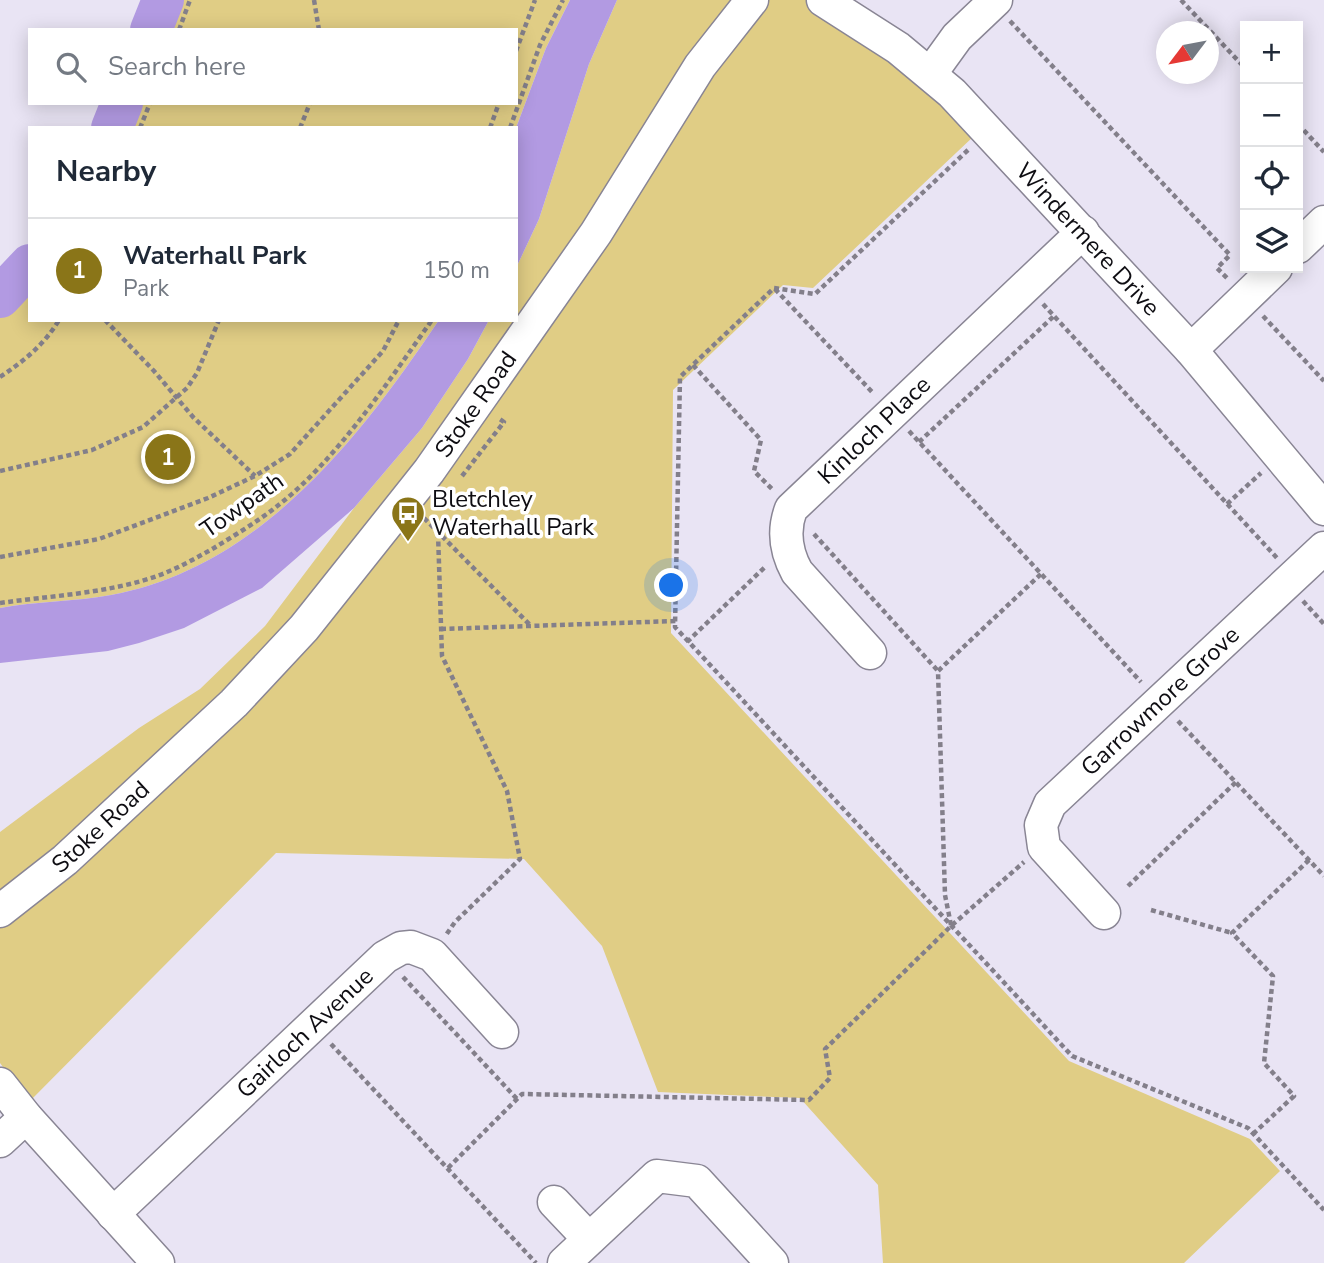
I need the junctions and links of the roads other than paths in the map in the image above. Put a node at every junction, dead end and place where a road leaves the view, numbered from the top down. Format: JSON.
{"nodes":[{"id":1,"x":752,"y":0,"type":"edge"},
{"id":2,"x":823,"y":0,"type":"edge"},
{"id":3,"x":994,"y":1,"type":"edge"},
{"id":4,"x":931,"y":72,"type":"junction"},
{"id":5,"x":1324,"y":222,"type":"edge"},
{"id":6,"x":1083,"y":232,"type":"junction"},
{"id":7,"x":1303,"y":242,"type":"edge"},
{"id":8,"x":1271,"y":273,"type":"edge"},
{"id":9,"x":1191,"y":350,"type":"junction"},
{"id":10,"x":1324,"y":509,"type":"edge"},
{"id":11,"x":1324,"y":548,"type":"edge"},
{"id":12,"x":870,"y":653,"type":"dead end"},
{"id":13,"x":0,"y":911,"type":"edge"},
{"id":14,"x":1104,"y":913,"type":"dead end"},
{"id":15,"x":502,"y":1031,"type":"dead end"},
{"id":16,"x":0,"y":1084,"type":"edge"},
{"id":17,"x":26,"y":1117,"type":"junction"},
{"id":18,"x":0,"y":1141,"type":"edge"},
{"id":19,"x":554,"y":1202,"type":"dead end"},
{"id":20,"x":113,"y":1214,"type":"junction"},
{"id":21,"x":589,"y":1239,"type":"junction"},
{"id":22,"x":158,"y":1263,"type":"edge"},
{"id":23,"x":564,"y":1263,"type":"edge"},
{"id":24,"x":772,"y":1263,"type":"edge"}],
"edges":[{"from":1,"to":13,"type":"street","name":"Stoke Road"},
{"from":2,"to":4,"type":"street","name":"Windermere Drive"},
{"from":3,"to":4,"type":"street"},
{"from":4,"to":6,"type":"street","name":"Windermere Drive"},
{"from":5,"to":7,"type":"street"},
{"from":6,"to":9,"type":"street","name":"Windermere Drive"},
{"from":6,"to":12,"type":"street","name":"Kinloch Place"},
{"from":8,"to":9,"type":"street"},
{"from":9,"to":10,"type":"street","name":"Windermere Drive"},
{"from":11,"to":14,"type":"street","name":"Garrowmore Grove"},
{"from":15,"to":20,"type":"street","name":"Gairloch Avenue"},
{"from":16,"to":17,"type":"street"},
{"from":17,"to":18,"type":"street"},
{"from":17,"to":20,"type":"street"},
{"from":19,"to":21,"type":"street"},
{"from":20,"to":22,"type":"street"},
{"from":21,"to":23,"type":"street"},
{"from":21,"to":24,"type":"street"}]}
